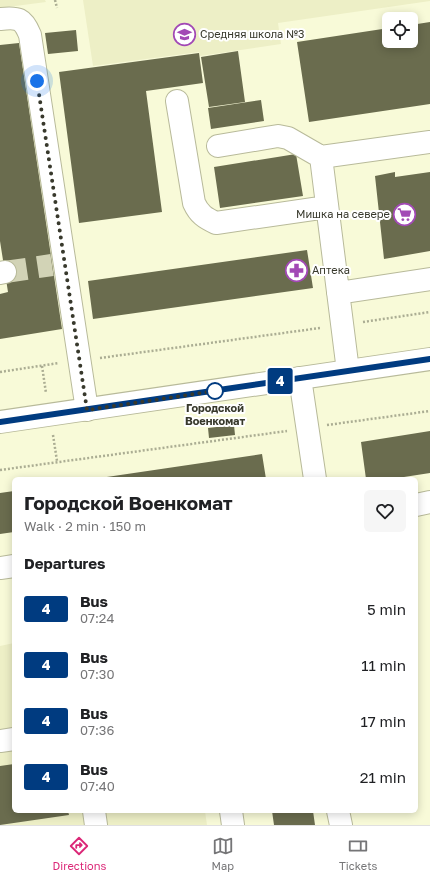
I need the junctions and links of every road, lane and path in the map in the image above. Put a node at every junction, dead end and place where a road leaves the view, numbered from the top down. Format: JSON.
{"nodes":[{"id":1,"x":55,"y":0,"type":"edge"},
{"id":2,"x":57,"y":8,"type":"dead end"},
{"id":3,"x":0,"y":19,"type":"edge"},
{"id":4,"x":177,"y":101,"type":"dead end"},
{"id":5,"x":430,"y":142,"type":"edge"},
{"id":6,"x":218,"y":146,"type":"dead end"},
{"id":7,"x":321,"y":157,"type":"junction"},
{"id":8,"x":327,"y":207,"type":"junction"},
{"id":9,"x":430,"y":280,"type":"edge"},
{"id":10,"x":338,"y":293,"type":"junction"},
{"id":11,"x":430,"y":312,"type":"edge"},
{"id":12,"x":342,"y":325,"type":"junction"},
{"id":13,"x":430,"y":359,"type":"edge"},
{"id":14,"x":80,"y":360,"type":"junction"},
{"id":15,"x":348,"y":371,"type":"junction"},
{"id":16,"x":0,"y":372,"type":"edge"},
{"id":17,"x":300,"y":378,"type":"junction"},
{"id":18,"x":87,"y":410,"type":"junction"},
{"id":19,"x":430,"y":411,"type":"edge"},
{"id":20,"x":0,"y":422,"type":"edge"},
{"id":21,"x":308,"y":428,"type":"junction"},
{"id":22,"x":0,"y":470,"type":"edge"},
{"id":23,"x":315,"y":477,"type":"edge"},
{"id":24,"x":430,"y":502,"type":"edge"},
{"id":25,"x":418,"y":504,"type":"edge"},
{"id":26,"x":12,"y":566,"type":"edge"},
{"id":27,"x":0,"y":568,"type":"edge"},
{"id":28,"x":12,"y":739,"type":"edge"},
{"id":29,"x":0,"y":741,"type":"edge"},
{"id":30,"x":94,"y":813,"type":"edge"},
{"id":31,"x":231,"y":813,"type":"edge"},
{"id":32,"x":338,"y":813,"type":"edge"},
{"id":33,"x":96,"y":825,"type":"edge"},
{"id":34,"x":233,"y":825,"type":"edge"},
{"id":35,"x":340,"y":825,"type":"edge"}],
"edges":[{"from":1,"to":2,"type":"path"},
{"from":3,"to":14,"type":"main road"},
{"from":4,"to":8,"type":"main road"},
{"from":5,"to":7,"type":"main road"},
{"from":6,"to":7,"type":"main road"},
{"from":7,"to":8,"type":"main road"},
{"from":8,"to":10,"type":"main road"},
{"from":9,"to":10,"type":"main road"},
{"from":10,"to":12,"type":"main road"},
{"from":11,"to":12,"type":"path"},
{"from":12,"to":14,"type":"path"},
{"from":12,"to":15,"type":"main road"},
{"from":13,"to":15,"type":"main road"},
{"from":14,"to":16,"type":"path"},
{"from":14,"to":18,"type":"main road"},
{"from":15,"to":17,"type":"main road"},
{"from":17,"to":18,"type":"main road"},
{"from":17,"to":21,"type":"main road"},
{"from":18,"to":20,"type":"main road"},
{"from":19,"to":21,"type":"path"},
{"from":21,"to":22,"type":"path"},
{"from":21,"to":23,"type":"main road"},
{"from":24,"to":25,"type":"main road"},
{"from":26,"to":27,"type":"main road"},
{"from":28,"to":29,"type":"main road"},
{"from":30,"to":33,"type":"main road"},
{"from":31,"to":34,"type":"main road"},
{"from":32,"to":35,"type":"main road"}]}
